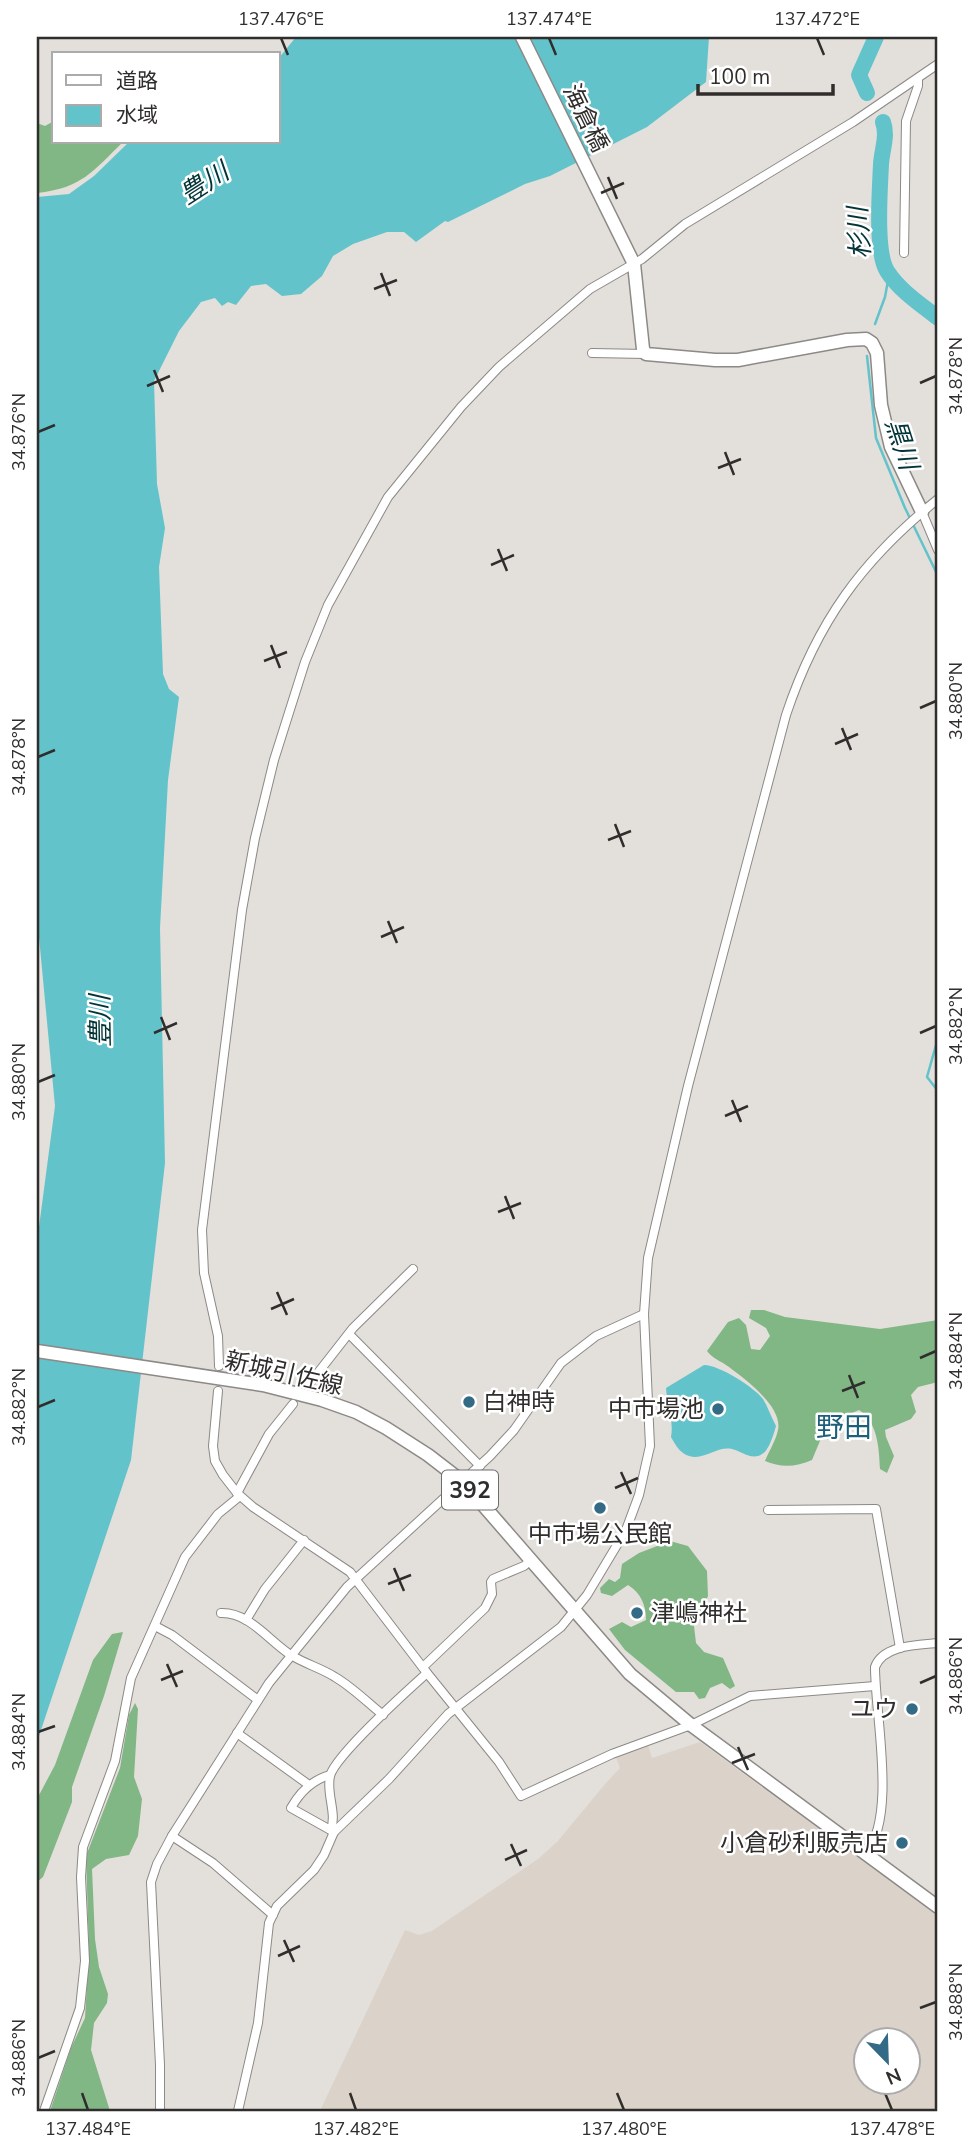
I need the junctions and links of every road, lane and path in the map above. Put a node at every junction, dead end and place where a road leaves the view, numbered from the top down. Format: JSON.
{"nodes":[{"id":1,"x":522,"y":37,"type":"edge"},
{"id":2,"x":938,"y":64,"type":"edge"},
{"id":3,"x":918,"y":79,"type":"junction"},
{"id":4,"x":904,"y":253,"type":"dead end"},
{"id":5,"x":632,"y":260,"type":"junction"},
{"id":6,"x":592,"y":353,"type":"dead end"},
{"id":7,"x":646,"y":354,"type":"junction"},
{"id":8,"x":938,"y":499,"type":"edge"},
{"id":9,"x":919,"y":514,"type":"junction"},
{"id":10,"x":938,"y":550,"type":"edge"},
{"id":11,"x":413,"y":1269,"type":"dead end"},
{"id":12,"x":644,"y":1314,"type":"junction"},
{"id":13,"x":349,"y":1334,"type":"junction"},
{"id":14,"x":37,"y":1351,"type":"edge"},
{"id":15,"x":219,"y":1366,"type":"dead end"},
{"id":16,"x":310,"y":1383,"type":"dead end"},
{"id":17,"x":218,"y":1391,"type":"dead end"},
{"id":18,"x":293,"y":1404,"type":"dead end"},
{"id":19,"x":480,"y":1466,"type":"junction"},
{"id":20,"x":463,"y":1482,"type":"junction"},
{"id":21,"x":239,"y":1494,"type":"junction"},
{"id":22,"x":768,"y":1510,"type":"dead end"},
{"id":23,"x":304,"y":1540,"type":"junction"},
{"id":24,"x":531,"y":1560,"type":"junction"},
{"id":25,"x":355,"y":1577,"type":"junction"},
{"id":26,"x":574,"y":1612,"type":"junction"},
{"id":27,"x":221,"y":1613,"type":"dead end"},
{"id":28,"x":246,"y":1620,"type":"junction"},
{"id":29,"x":155,"y":1626,"type":"junction"},
{"id":30,"x":938,"y":1643,"type":"edge"},
{"id":31,"x":900,"y":1648,"type":"junction"},
{"id":32,"x":290,"y":1654,"type":"junction"},
{"id":33,"x":425,"y":1670,"type":"junction"},
{"id":34,"x":875,"y":1686,"type":"junction"},
{"id":35,"x":258,"y":1700,"type":"junction"},
{"id":36,"x":457,"y":1707,"type":"junction"},
{"id":37,"x":383,"y":1715,"type":"junction"},
{"id":38,"x":691,"y":1725,"type":"junction"},
{"id":39,"x":237,"y":1733,"type":"junction"},
{"id":40,"x":330,"y":1775,"type":"junction"},
{"id":41,"x":309,"y":1786,"type":"junction"},
{"id":42,"x":333,"y":1831,"type":"junction"},
{"id":43,"x":172,"y":1836,"type":"junction"},
{"id":44,"x":866,"y":1854,"type":"junction"},
{"id":45,"x":938,"y":1907,"type":"edge"},
{"id":46,"x":273,"y":1915,"type":"junction"},
{"id":47,"x":44,"y":2111,"type":"edge"},
{"id":48,"x":160,"y":2111,"type":"edge"},
{"id":49,"x":238,"y":2111,"type":"edge"}],
"edges":[{"from":1,"to":5,"type":"street","name":"海倉橋"},
{"from":2,"to":3,"type":"street"},
{"from":3,"to":4,"type":"street"},
{"from":3,"to":5,"type":"street"},
{"from":5,"to":7,"type":"street"},
{"from":5,"to":15,"type":"street"},
{"from":6,"to":7,"type":"street"},
{"from":7,"to":9,"type":"street"},
{"from":8,"to":9,"type":"street"},
{"from":9,"to":10,"type":"street"},
{"from":9,"to":12,"type":"street"},
{"from":11,"to":13,"type":"street"},
{"from":12,"to":19,"type":"street"},
{"from":12,"to":26,"type":"street"},
{"from":13,"to":16,"type":"street"},
{"from":13,"to":19,"type":"street"},
{"from":14,"to":20,"type":"street","name":"新城引佐線","number":"392"},
{"from":17,"to":21,"type":"street"},
{"from":18,"to":21,"type":"street"},
{"from":19,"to":20,"type":"street"},
{"from":20,"to":24,"type":"street","name":"新城引佐線","number":"392"},
{"from":20,"to":25,"type":"street"},
{"from":21,"to":23,"type":"street"},
{"from":21,"to":29,"type":"street"},
{"from":22,"to":31,"type":"street"},
{"from":23,"to":25,"type":"street"},
{"from":23,"to":28,"type":"street"},
{"from":24,"to":26,"type":"street","name":"新城引佐線","number":"392"},
{"from":24,"to":33,"type":"street"},
{"from":25,"to":32,"type":"street"},
{"from":25,"to":33,"type":"street"},
{"from":26,"to":36,"type":"street"},
{"from":26,"to":38,"type":"street","name":"新城引佐線","number":"392"},
{"from":27,"to":28,"type":"street"},
{"from":28,"to":32,"type":"street"},
{"from":29,"to":35,"type":"street"},
{"from":29,"to":47,"type":"street"},
{"from":30,"to":31,"type":"street"},
{"from":31,"to":34,"type":"street"},
{"from":32,"to":35,"type":"street"},
{"from":32,"to":37,"type":"street"},
{"from":33,"to":36,"type":"street"},
{"from":33,"to":37,"type":"street"},
{"from":34,"to":38,"type":"street"},
{"from":34,"to":44,"type":"street"},
{"from":35,"to":39,"type":"street"},
{"from":36,"to":38,"type":"street"},
{"from":36,"to":42,"type":"street"},
{"from":37,"to":40,"type":"street"},
{"from":38,"to":44,"type":"street","name":"新城引佐線"},
{"from":39,"to":41,"type":"street"},
{"from":39,"to":43,"type":"street"},
{"from":40,"to":41,"type":"street"},
{"from":40,"to":42,"type":"street"},
{"from":41,"to":42,"type":"street"},
{"from":42,"to":46,"type":"street"},
{"from":43,"to":46,"type":"street"},
{"from":43,"to":48,"type":"street"},
{"from":44,"to":45,"type":"street","name":"新城引佐線"},
{"from":46,"to":49,"type":"street"}]}
